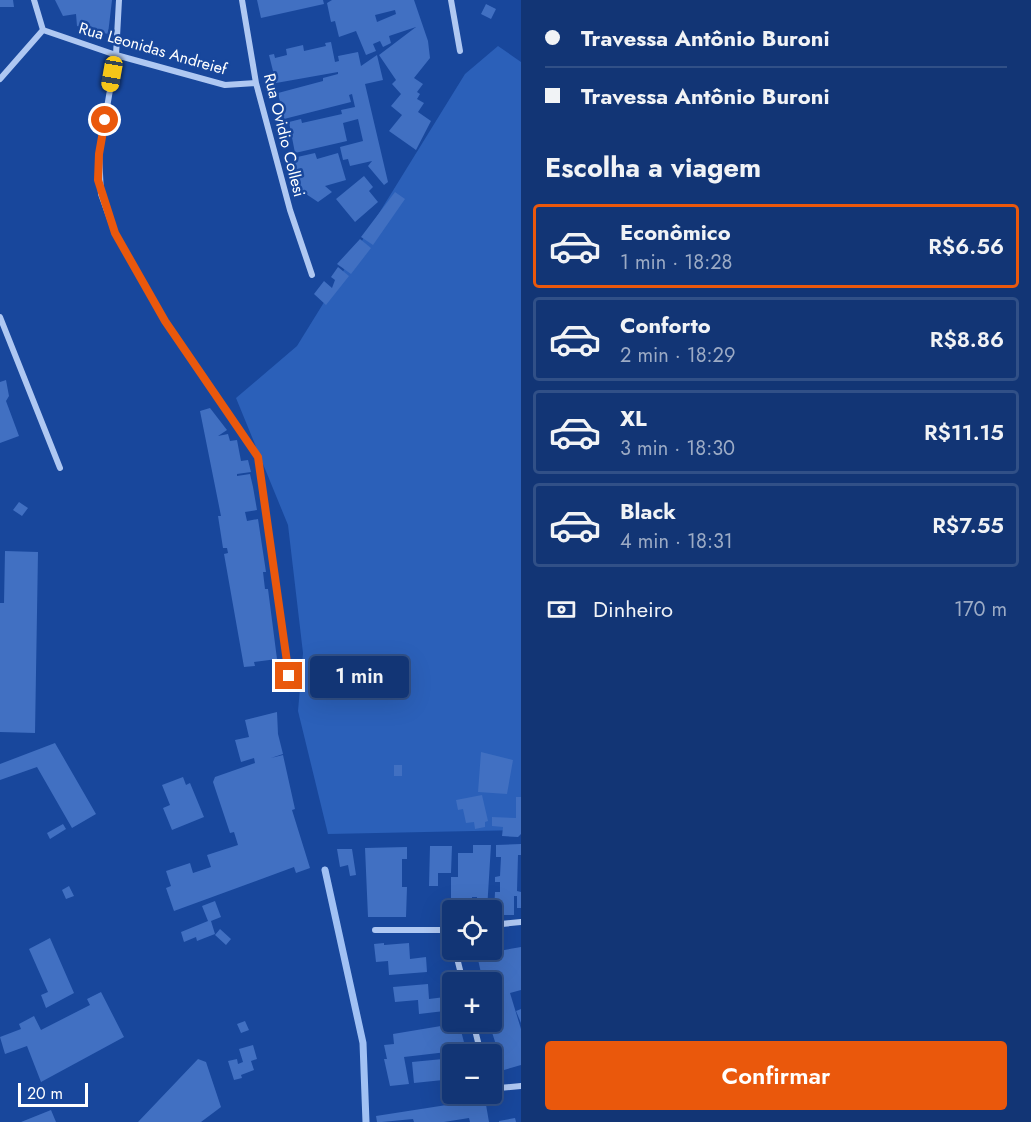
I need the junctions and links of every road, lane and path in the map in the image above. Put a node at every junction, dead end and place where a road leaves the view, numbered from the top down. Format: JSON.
{"nodes":[{"id":1,"x":34,"y":0,"type":"edge"},
{"id":2,"x":119,"y":0,"type":"edge"},
{"id":3,"x":242,"y":0,"type":"edge"},
{"id":4,"x":451,"y":0,"type":"edge"},
{"id":5,"x":43,"y":30,"type":"junction"},
{"id":6,"x":460,"y":51,"type":"dead end"},
{"id":7,"x":116,"y":55,"type":"junction"},
{"id":8,"x":0,"y":80,"type":"edge"},
{"id":9,"x":256,"y":83,"type":"junction"},
{"id":10,"x":312,"y":275,"type":"dead end"},
{"id":11,"x":0,"y":317,"type":"edge"},
{"id":12,"x":60,"y":468,"type":"dead end"},
{"id":13,"x":289,"y":676,"type":"dead end"},
{"id":14,"x":521,"y":922,"type":"edge"},
{"id":15,"x":502,"y":924,"type":"edge"},
{"id":16,"x":375,"y":930,"type":"dead end"},
{"id":17,"x":442,"y":930,"type":"edge"},
{"id":18,"x":521,"y":1086,"type":"edge"},
{"id":19,"x":502,"y":1088,"type":"edge"}],
"edges":[{"from":1,"to":5,"type":"street"},
{"from":2,"to":7,"type":"street"},
{"from":3,"to":9,"type":"street","name":"Rua Ovidio Collesi"},
{"from":4,"to":6,"type":"street"},
{"from":5,"to":7,"type":"street","name":"Rua Leonidas Andreief"},
{"from":5,"to":8,"type":"street"},
{"from":7,"to":9,"type":"street","name":"Rua Leonidas Andreief"},
{"from":7,"to":13,"type":"street"},
{"from":9,"to":10,"type":"street","name":"Rua Ovidio Collesi"},
{"from":11,"to":12,"type":"street"},
{"from":14,"to":15,"type":"street"},
{"from":16,"to":17,"type":"street"},
{"from":18,"to":19,"type":"street"}]}
